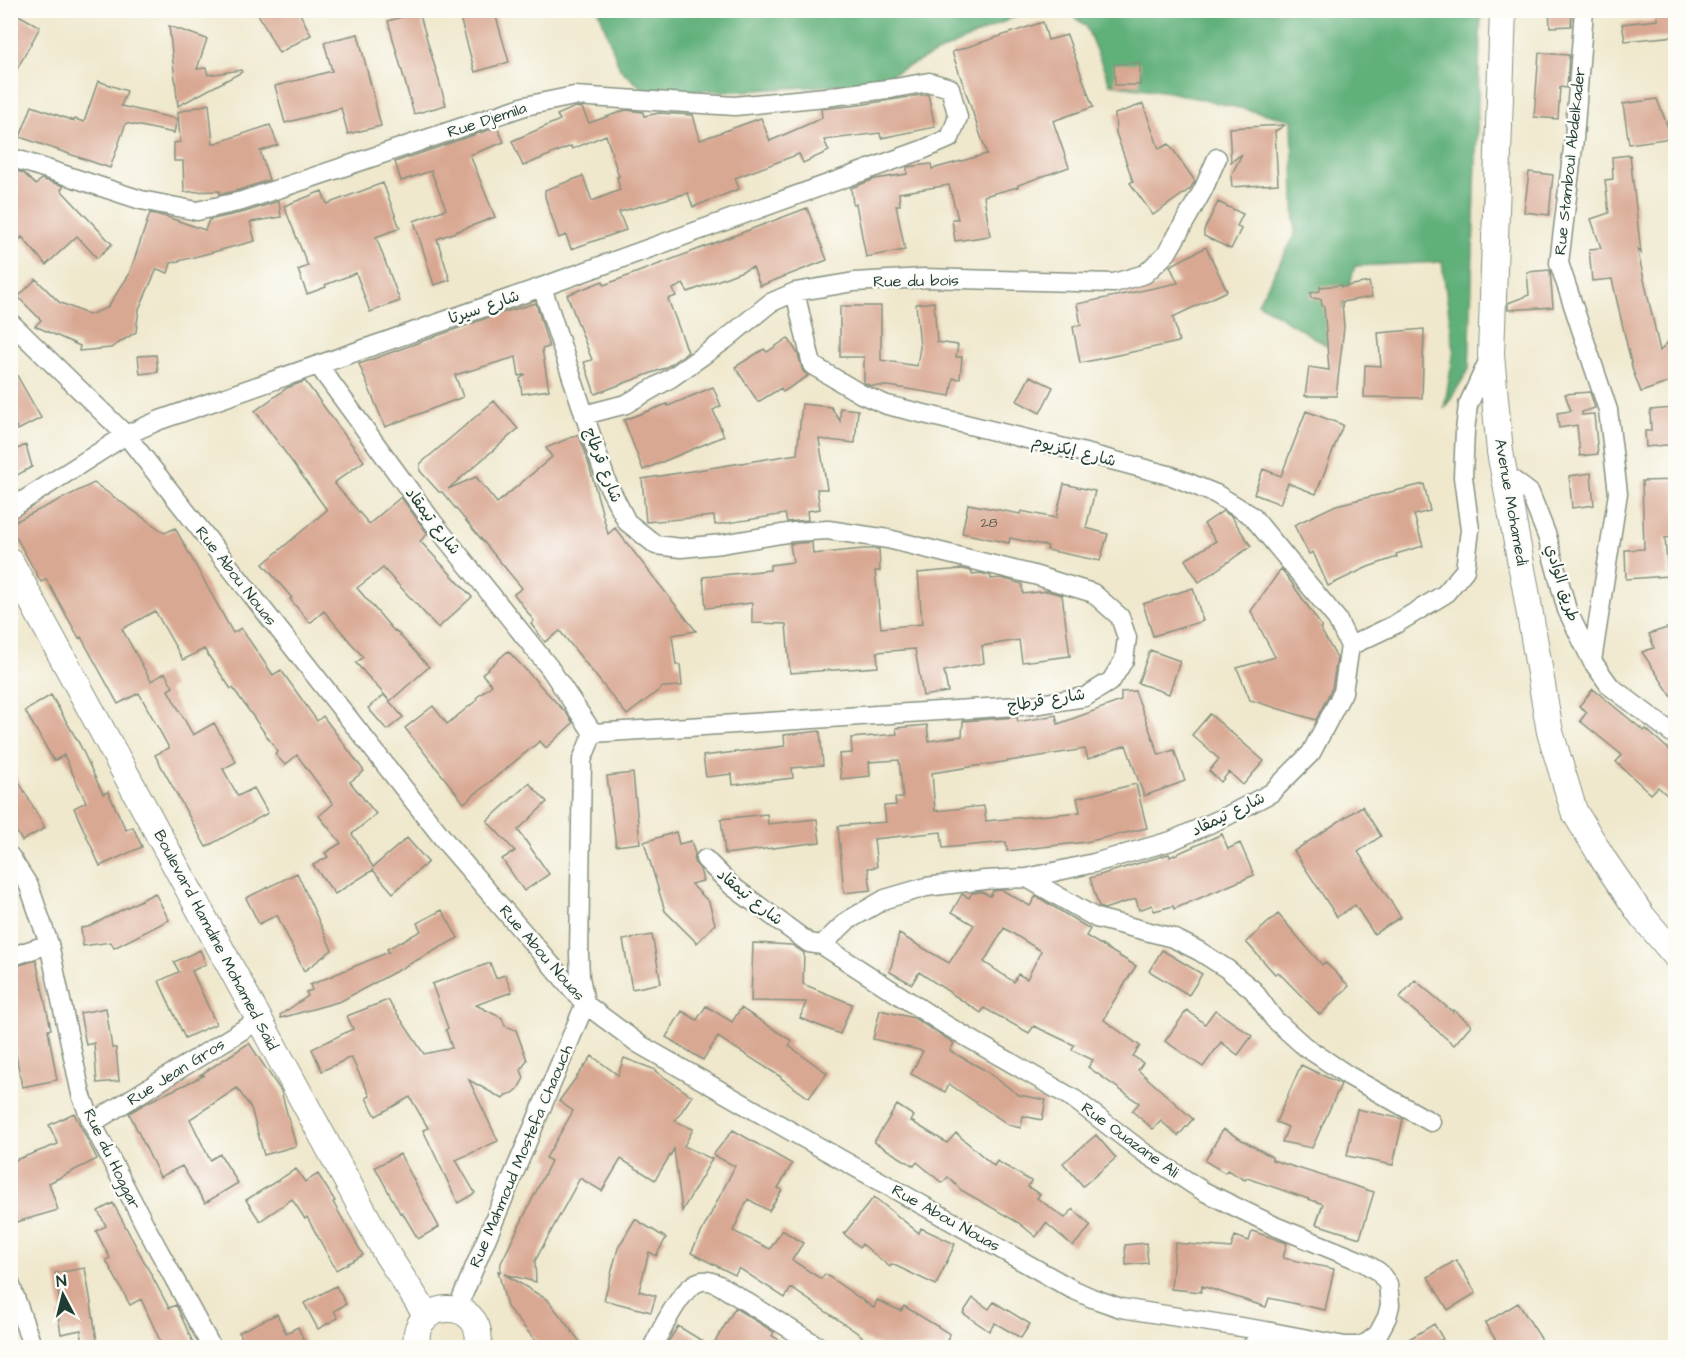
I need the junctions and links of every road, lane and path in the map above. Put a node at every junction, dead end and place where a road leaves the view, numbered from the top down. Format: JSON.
{"nodes":[{"id":1,"x":1503,"y":10,"type":"edge"},
{"id":2,"x":1584,"y":10,"type":"edge"},
{"id":3,"x":958,"y":117,"type":"joint"},
{"id":4,"x":10,"y":157,"type":"edge"},
{"id":5,"x":1217,"y":158,"type":"dead end"},
{"id":6,"x":542,"y":287,"type":"junction"},
{"id":7,"x":795,"y":292,"type":"junction"},
{"id":8,"x":10,"y":322,"type":"edge"},
{"id":9,"x":1491,"y":355,"type":"junction"},
{"id":10,"x":318,"y":365,"type":"junction"},
{"id":11,"x":584,"y":415,"type":"junction"},
{"id":12,"x":126,"y":435,"type":"junction"},
{"id":13,"x":1505,"y":474,"type":"junction"},
{"id":14,"x":10,"y":509,"type":"edge"},
{"id":15,"x":10,"y":561,"type":"edge"},
{"id":16,"x":1350,"y":646,"type":"junction"},
{"id":17,"x":1592,"y":661,"type":"junction"},
{"id":18,"x":593,"y":733,"type":"junction"},
{"id":19,"x":1676,"y":736,"type":"edge"},
{"id":20,"x":10,"y":856,"type":"edge"},
{"id":21,"x":705,"y":859,"type":"dead end"},
{"id":22,"x":1026,"y":878,"type":"junction"},
{"id":23,"x":49,"y":944,"type":"junction"},
{"id":24,"x":822,"y":945,"type":"junction"},
{"id":25,"x":1676,"y":956,"type":"edge"},
{"id":26,"x":10,"y":957,"type":"edge"},
{"id":27,"x":585,"y":1004,"type":"junction"},
{"id":28,"x":259,"y":1020,"type":"junction"},
{"id":29,"x":1431,"y":1122,"type":"dead end"},
{"id":30,"x":92,"y":1123,"type":"junction"},
{"id":31,"x":10,"y":1283,"type":"edge"},
{"id":32,"x":457,"y":1309,"type":"junction"},
{"id":33,"x":427,"y":1316,"type":"junction"},
{"id":34,"x":1266,"y":1331,"type":"junction"},
{"id":35,"x":1370,"y":1345,"type":"edge"},
{"id":36,"x":33,"y":1347,"type":"edge"},
{"id":37,"x":212,"y":1347,"type":"edge"},
{"id":38,"x":418,"y":1347,"type":"edge"},
{"id":39,"x":478,"y":1347,"type":"edge"},
{"id":40,"x":652,"y":1347,"type":"edge"},
{"id":41,"x":821,"y":1347,"type":"edge"},
{"id":42,"x":1250,"y":1347,"type":"edge"}],
"edges":[{"from":1,"to":9,"type":"main road","name":"Avenue Mohamedi"},
{"from":2,"to":17,"type":"street","name":"Rue Stamboul Abdelkader"},
{"from":3,"to":4,"type":"street","name":"Rue Djemila"},
{"from":3,"to":6,"type":"street","name":"شارع سيرتا"},
{"from":5,"to":7,"type":"street","name":"Rue du bois"},
{"from":6,"to":10,"type":"street","name":"شارع سيرتا"},
{"from":6,"to":11,"type":"street","name":"شارع قرطاج"},
{"from":7,"to":11,"type":"street","name":"Rue du bois"},
{"from":7,"to":16,"type":"street","name":"شارع إيكزيوم"},
{"from":8,"to":12,"type":"street","name":"Rue Abou Nouas"},
{"from":9,"to":13,"type":"main road","name":"Avenue Mohamedi"},
{"from":9,"to":16,"type":"street"},
{"from":10,"to":12,"type":"street","name":"شارع سيرتا"},
{"from":10,"to":18,"type":"street","name":"شارع تيمقاد"},
{"from":11,"to":18,"type":"street","name":"شارع قرطاج"},
{"from":12,"to":14,"type":"street","name":"شارع سيرتا"},
{"from":12,"to":27,"type":"street","name":"Rue Abou Nouas"},
{"from":13,"to":17,"type":"street","name":"طريق الوادي"},
{"from":13,"to":25,"type":"main road","name":"Avenue Mohamedi"},
{"from":15,"to":28,"type":"main road","name":"Boulevard Hamdine Mohamed Saïd"},
{"from":16,"to":22,"type":"street","name":"شارع تيمقاد"},
{"from":17,"to":19,"type":"street","name":"طريق الوادي"},
{"from":18,"to":27,"type":"street"},
{"from":20,"to":23,"type":"street","name":"Rue du Hoggar"},
{"from":21,"to":24,"type":"street","name":"شارع تيمقاد"},
{"from":22,"to":24,"type":"street","name":"شارع تيمقاد"},
{"from":22,"to":29,"type":"street"},
{"from":23,"to":26,"type":"street"},
{"from":23,"to":30,"type":"street","name":"Rue du Hoggar"},
{"from":24,"to":35,"type":"street","name":"Rue Ouazane Ali"},
{"from":27,"to":32,"type":"street","name":"Rue Mahmoud Mostefa Chaouch"},
{"from":27,"to":34,"type":"street","name":"Rue Abou Nouas"},
{"from":28,"to":30,"type":"street","name":"Rue Jean Gros"},
{"from":28,"to":33,"type":"main road","name":"Boulevard Hamdine Mohamed Saïd"},
{"from":30,"to":37,"type":"street","name":"Rue du Hoggar"},
{"from":31,"to":36,"type":"street"},
{"from":32,"to":33,"type":"main road"},
{"from":32,"to":39,"type":"main road"},
{"from":33,"to":38,"type":"main road"},
{"from":34,"to":35,"type":"street","name":"Rue Abou Nouas"},
{"from":34,"to":42,"type":"street"},
{"from":40,"to":41,"type":"street"}]}
